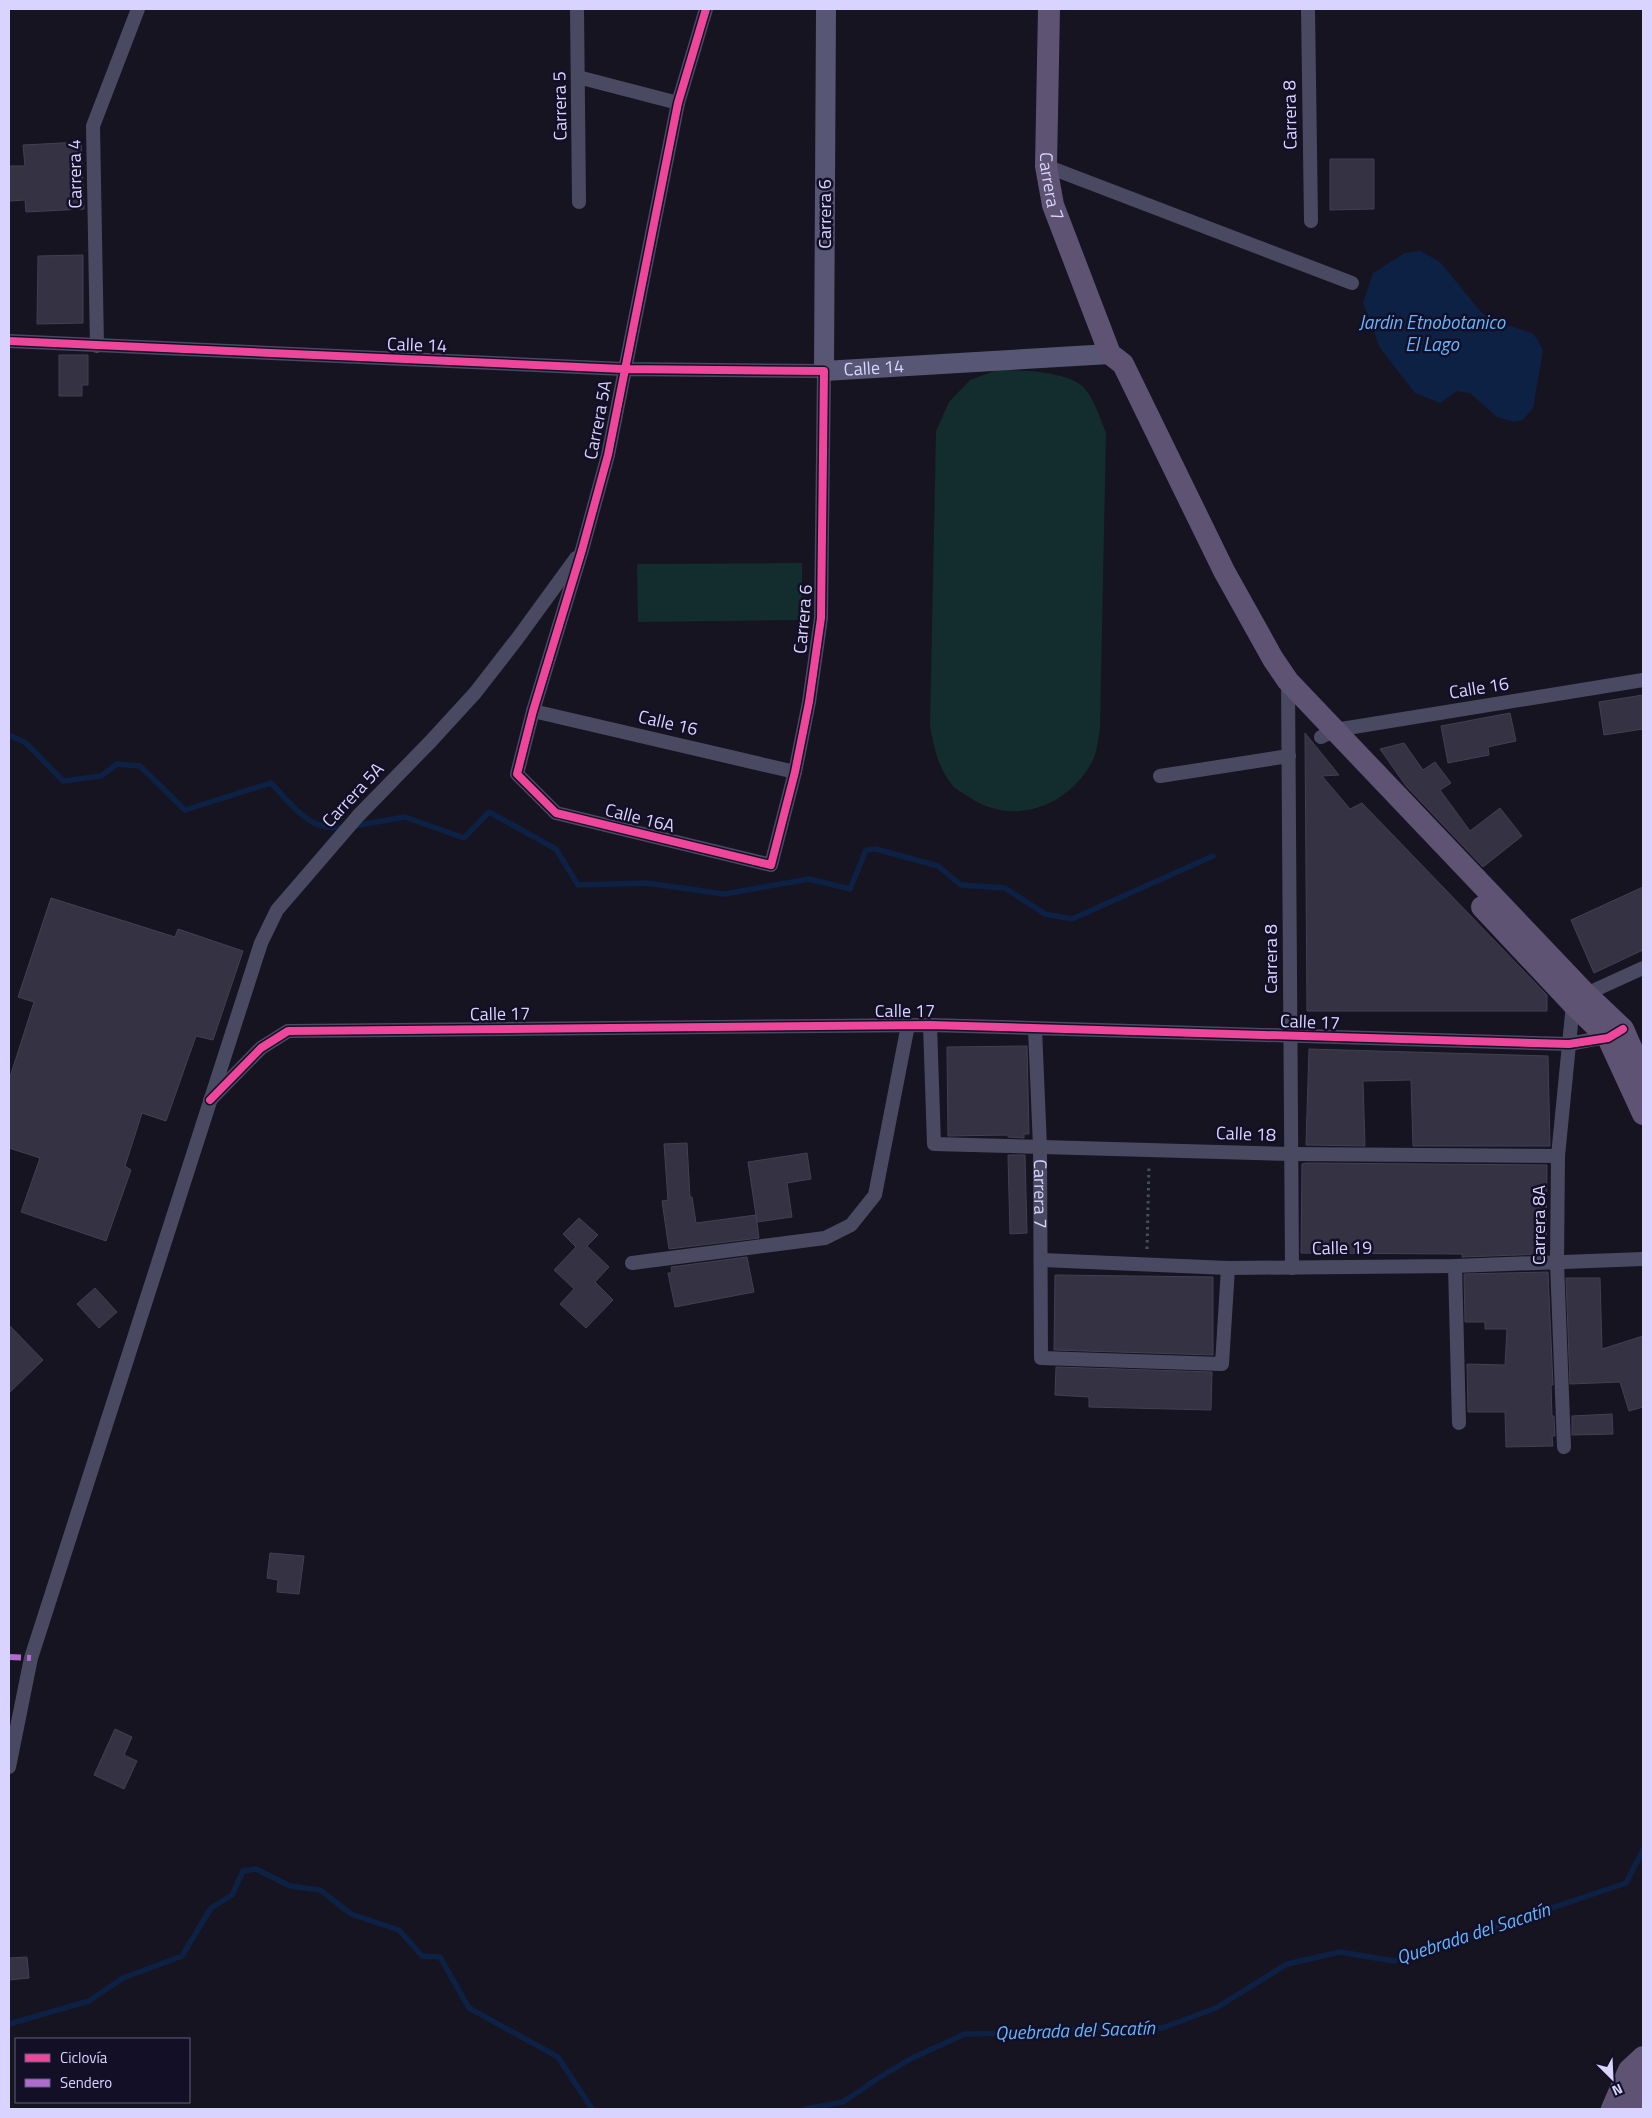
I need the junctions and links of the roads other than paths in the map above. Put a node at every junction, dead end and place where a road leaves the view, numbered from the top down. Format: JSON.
{"nodes":[{"id":1,"x":138,"y":9,"type":"edge"},
{"id":2,"x":577,"y":9,"type":"edge"},
{"id":3,"x":706,"y":9,"type":"edge"},
{"id":4,"x":826,"y":9,"type":"edge"},
{"id":5,"x":1049,"y":9,"type":"edge"},
{"id":6,"x":1308,"y":9,"type":"edge"},
{"id":7,"x":578,"y":77,"type":"junction"},
{"id":8,"x":678,"y":103,"type":"junction"},
{"id":9,"x":1046,"y":166,"type":"junction"},
{"id":10,"x":579,"y":202,"type":"dead end"},
{"id":11,"x":1310,"y":221,"type":"dead end"},
{"id":12,"x":1352,"y":284,"type":"dead end"},
{"id":13,"x":9,"y":341,"type":"edge"},
{"id":14,"x":97,"y":346,"type":"junction"},
{"id":15,"x":1110,"y":354,"type":"junction"},
{"id":16,"x":624,"y":369,"type":"junction"},
{"id":17,"x":824,"y":371,"type":"junction"},
{"id":18,"x":582,"y":550,"type":"junction"},
{"id":19,"x":1643,"y":680,"type":"edge"},
{"id":20,"x":1288,"y":691,"type":"junction"},
{"id":21,"x":533,"y":711,"type":"junction"},
{"id":22,"x":1328,"y":734,"type":"junction"},
{"id":23,"x":1289,"y":756,"type":"junction"},
{"id":24,"x":795,"y":772,"type":"junction"},
{"id":25,"x":517,"y":774,"type":"joint"},
{"id":26,"x":1160,"y":776,"type":"dead end"},
{"id":27,"x":771,"y":865,"type":"joint"},
{"id":28,"x":1643,"y":968,"type":"edge"},
{"id":29,"x":1579,"y":999,"type":"junction"},
{"id":30,"x":908,"y":1025,"type":"junction"},
{"id":31,"x":930,"y":1025,"type":"junction"},
{"id":32,"x":1035,"y":1029,"type":"junction"},
{"id":33,"x":1615,"y":1033,"type":"junction"},
{"id":34,"x":1290,"y":1037,"type":"junction"},
{"id":35,"x":1569,"y":1044,"type":"junction"},
{"id":36,"x":1643,"y":1075,"type":"edge"},
{"id":37,"x":210,"y":1100,"type":"junction"},
{"id":38,"x":1643,"y":1114,"type":"edge"},
{"id":39,"x":1040,"y":1147,"type":"junction"},
{"id":40,"x":1291,"y":1154,"type":"junction"},
{"id":41,"x":1558,"y":1156,"type":"junction"},
{"id":42,"x":1643,"y":1259,"type":"edge"},
{"id":43,"x":1042,"y":1260,"type":"junction"},
{"id":44,"x":1557,"y":1262,"type":"junction"},
{"id":45,"x":632,"y":1263,"type":"dead end"},
{"id":46,"x":1455,"y":1266,"type":"junction"},
{"id":47,"x":1228,"y":1268,"type":"junction"},
{"id":48,"x":1292,"y":1268,"type":"junction"},
{"id":49,"x":1459,"y":1423,"type":"dead end"},
{"id":50,"x":1564,"y":1446,"type":"dead end"},
{"id":51,"x":9,"y":1767,"type":"edge"},
{"id":52,"x":1643,"y":2057,"type":"edge"},
{"id":53,"x":1643,"y":2081,"type":"edge"},
{"id":54,"x":1612,"y":2109,"type":"edge"},
{"id":55,"x":1629,"y":2109,"type":"edge"}],
"edges":[{"from":1,"to":14,"type":"street","name":"Carrera 4"},
{"from":2,"to":7,"type":"street","name":"Carrera 5"},
{"from":3,"to":8,"type":"street","name":"Carrera 5A"},
{"from":4,"to":17,"type":"main road","name":"Carrera 6"},
{"from":5,"to":9,"type":"main road","name":"Carrera 7"},
{"from":6,"to":11,"type":"street","name":"Carrera 8"},
{"from":7,"to":8,"type":"street"},
{"from":7,"to":10,"type":"street","name":"Carrera 5"},
{"from":8,"to":16,"type":"street","name":"Carrera 5A"},
{"from":9,"to":12,"type":"street"},
{"from":9,"to":15,"type":"main road","name":"Carrera 7"},
{"from":13,"to":14,"type":"street","name":"Calle 14"},
{"from":14,"to":16,"type":"street","name":"Calle 14"},
{"from":15,"to":17,"type":"main road","name":"Calle 14"},
{"from":15,"to":20,"type":"main road","name":"Carrera 7"},
{"from":16,"to":17,"type":"street","name":"Calle 14"},
{"from":16,"to":18,"type":"street","name":"Carrera 5A"},
{"from":17,"to":24,"type":"street","name":"Carrera 6"},
{"from":18,"to":21,"type":"street","name":"Carrera 5A"},
{"from":18,"to":37,"type":"street","name":"Carrera 5A"},
{"from":19,"to":22,"type":"street","name":"Calle 16"},
{"from":20,"to":22,"type":"main road","name":"Carrera 7"},
{"from":20,"to":23,"type":"street","name":"Carrera 8"},
{"from":21,"to":24,"type":"street","name":"Calle 16"},
{"from":21,"to":25,"type":"street","name":"Carrera 5A"},
{"from":22,"to":29,"type":"main road","name":"Carrera 7"},
{"from":23,"to":26,"type":"street"},
{"from":23,"to":34,"type":"street","name":"Carrera 8"},
{"from":24,"to":27,"type":"street","name":"Carrera 6"},
{"from":25,"to":27,"type":"street","name":"Calle 16A"},
{"from":28,"to":29,"type":"street"},
{"from":29,"to":33,"type":"main road","name":"Carrera 7"},
{"from":29,"to":35,"type":"street","name":"Carrera 8A"},
{"from":30,"to":31,"type":"street","name":"Calle 17"},
{"from":30,"to":37,"type":"street","name":"Calle 17"},
{"from":30,"to":45,"type":"street"},
{"from":31,"to":32,"type":"street","name":"Calle 17"},
{"from":31,"to":39,"type":"street","name":"Calle 18"},
{"from":32,"to":34,"type":"street","name":"Calle 17"},
{"from":32,"to":39,"type":"street","name":"Carrera 7"},
{"from":33,"to":35,"type":"street","name":"Calle 17"},
{"from":33,"to":36,"type":"main road"},
{"from":33,"to":38,"type":"main road"},
{"from":34,"to":35,"type":"street","name":"Calle 17"},
{"from":34,"to":40,"type":"street","name":"Carrera 8"},
{"from":35,"to":41,"type":"street","name":"Carrera 8A"},
{"from":37,"to":51,"type":"street","name":"Carrera 5A"},
{"from":39,"to":40,"type":"street","name":"Calle 18"},
{"from":39,"to":43,"type":"street","name":"Carrera 7"},
{"from":40,"to":41,"type":"street","name":"Calle 18"},
{"from":40,"to":48,"type":"street","name":"Carrera 8"},
{"from":41,"to":44,"type":"street","name":"Carrera 8A"},
{"from":42,"to":44,"type":"street","name":"Calle 19"},
{"from":43,"to":47,"type":"street","name":"Calle 19"},
{"from":43,"to":47,"type":"street","name":"Carrera 7"},
{"from":44,"to":46,"type":"street","name":"Calle 19"},
{"from":44,"to":50,"type":"street","name":"Carrera 8A"},
{"from":46,"to":48,"type":"street","name":"Calle 19"},
{"from":46,"to":49,"type":"street"},
{"from":47,"to":48,"type":"street","name":"Calle 19"},
{"from":52,"to":54,"type":"main road"},
{"from":53,"to":55,"type":"main road"}]}
